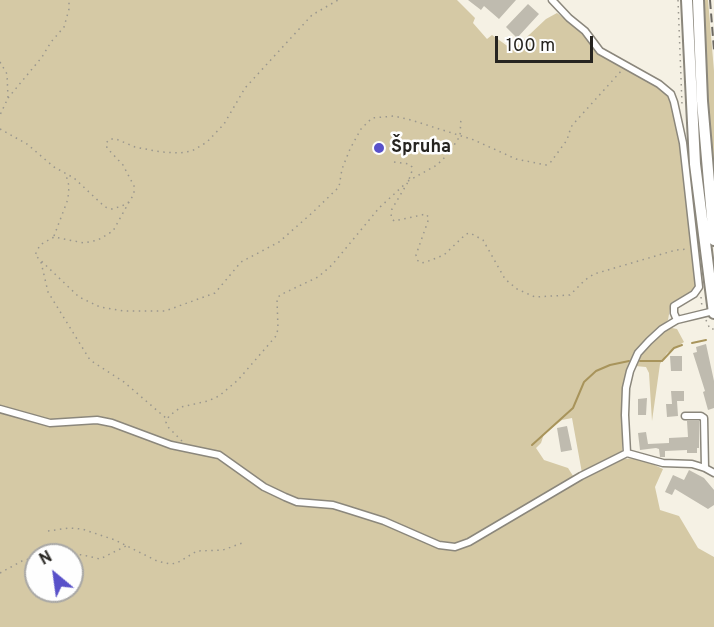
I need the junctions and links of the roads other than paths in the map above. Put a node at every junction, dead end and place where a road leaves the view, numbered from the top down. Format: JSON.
{"nodes":[{"id":1,"x":552,"y":0,"type":"edge"},
{"id":2,"x":687,"y":0,"type":"edge"},
{"id":3,"x":698,"y":0,"type":"edge"},
{"id":4,"x":700,"y":162,"type":"junction"},
{"id":5,"x":714,"y":240,"type":"edge"},
{"id":6,"x":712,"y":313,"type":"edge"},
{"id":7,"x":677,"y":320,"type":"junction"},
{"id":8,"x":0,"y":409,"type":"edge"},
{"id":9,"x":685,"y":416,"type":"dead end"},
{"id":10,"x":627,"y":453,"type":"junction"},
{"id":11,"x":705,"y":468,"type":"junction"},
{"id":12,"x":714,"y":473,"type":"edge"}],
"edges":[{"from":1,"to":7,"type":"street"},
{"from":2,"to":4,"type":"main road"},
{"from":3,"to":4,"type":"main road"},
{"from":4,"to":5,"type":"main road"},
{"from":4,"to":6,"type":"main road"},
{"from":6,"to":7,"type":"street"},
{"from":7,"to":10,"type":"street"},
{"from":8,"to":10,"type":"street"},
{"from":9,"to":11,"type":"street"},
{"from":10,"to":11,"type":"street"},
{"from":11,"to":12,"type":"street"}]}
